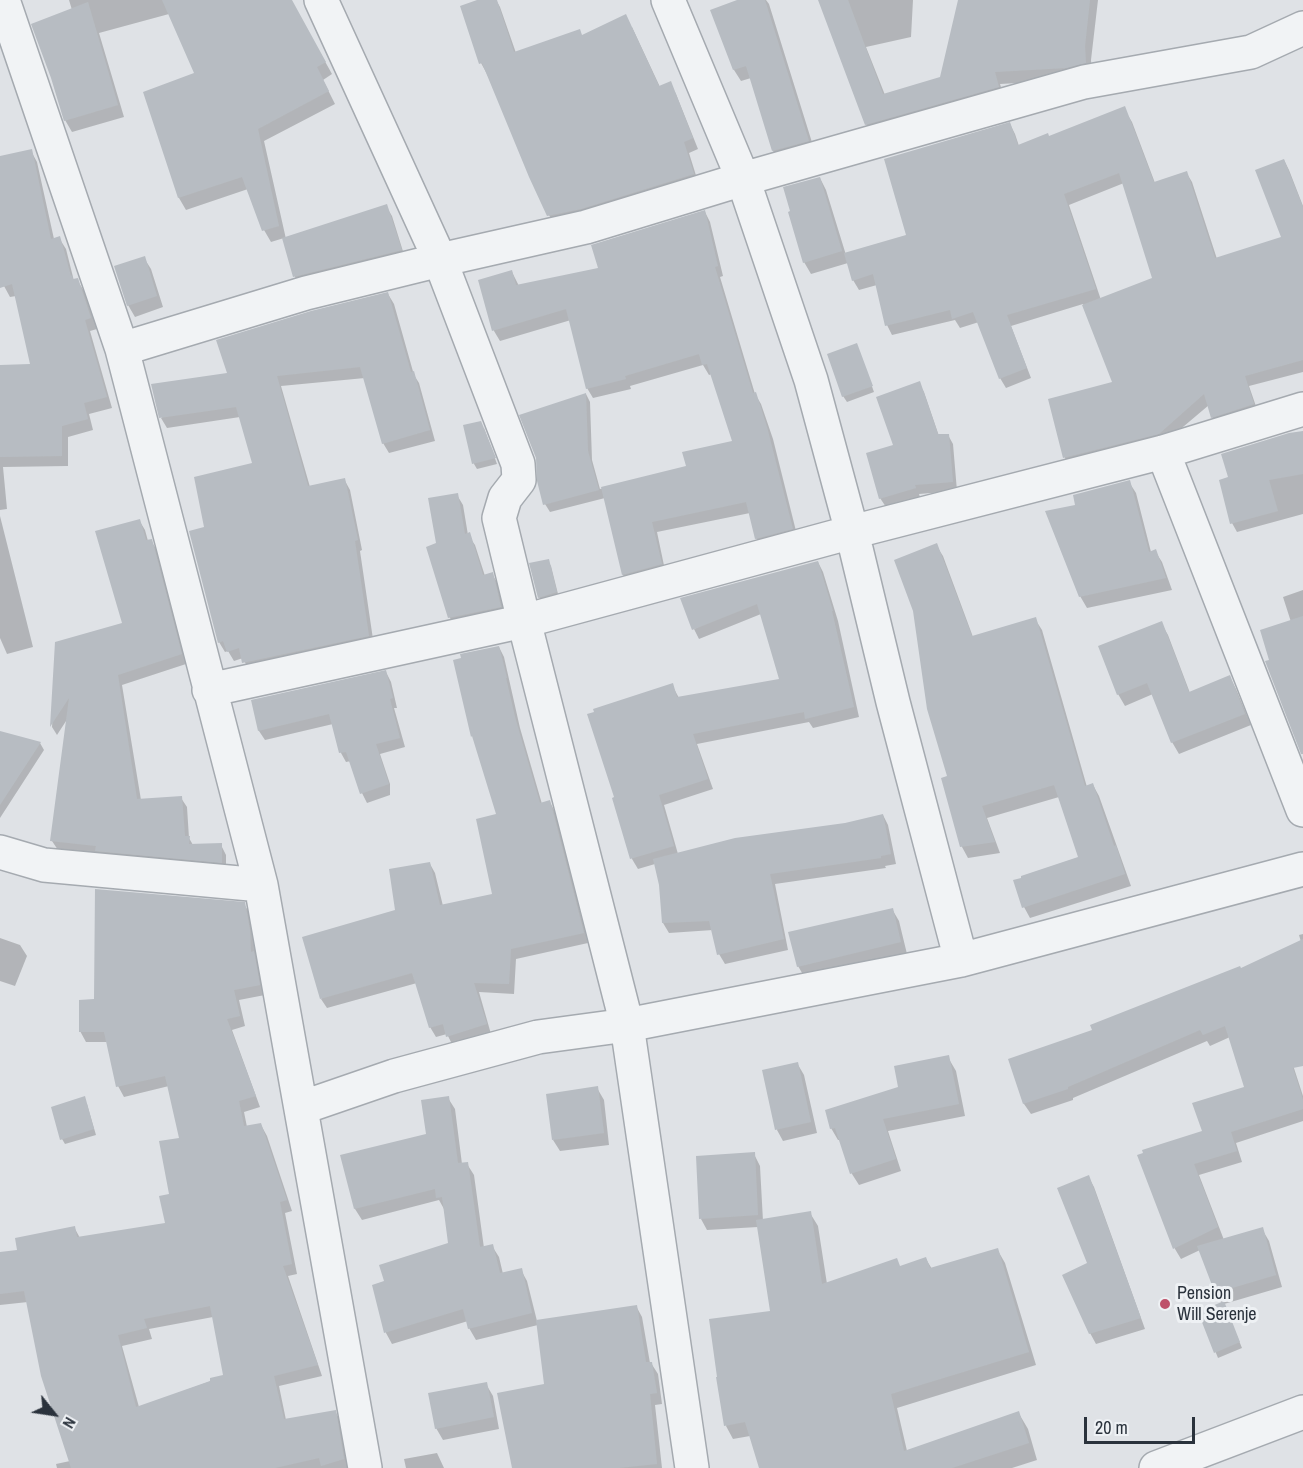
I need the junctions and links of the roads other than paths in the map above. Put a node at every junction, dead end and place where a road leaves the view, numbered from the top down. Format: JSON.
{"nodes":[{"id":1,"x":3,"y":0,"type":"edge"},
{"id":2,"x":321,"y":0,"type":"edge"},
{"id":3,"x":668,"y":0,"type":"edge"},
{"id":4,"x":1303,"y":28,"type":"edge"},
{"id":5,"x":743,"y":179,"type":"junction"},
{"id":6,"x":440,"y":260,"type":"junction"},
{"id":7,"x":122,"y":349,"type":"junction"},
{"id":8,"x":1303,"y":409,"type":"edge"},
{"id":9,"x":1163,"y":452,"type":"junction"},
{"id":10,"x":852,"y":532,"type":"junction"},
{"id":11,"x":524,"y":621,"type":"junction"},
{"id":12,"x":209,"y":690,"type":"junction"},
{"id":13,"x":1303,"y":810,"type":"edge"},
{"id":14,"x":0,"y":852,"type":"edge"},
{"id":15,"x":1303,"y":869,"type":"edge"},
{"id":16,"x":261,"y":885,"type":"junction"},
{"id":17,"x":960,"y":960,"type":"junction"},
{"id":18,"x":627,"y":1025,"type":"junction"},
{"id":19,"x":302,"y":1108,"type":"junction"},
{"id":20,"x":1303,"y":1412,"type":"edge"},
{"id":21,"x":365,"y":1468,"type":"edge"},
{"id":22,"x":692,"y":1468,"type":"edge"},
{"id":23,"x":1156,"y":1468,"type":"edge"}],
"edges":[{"from":1,"to":7,"type":"street"},
{"from":2,"to":6,"type":"street"},
{"from":3,"to":5,"type":"street"},
{"from":4,"to":5,"type":"street"},
{"from":5,"to":6,"type":"street"},
{"from":5,"to":10,"type":"street"},
{"from":6,"to":7,"type":"street"},
{"from":6,"to":11,"type":"street"},
{"from":7,"to":12,"type":"street"},
{"from":8,"to":9,"type":"street"},
{"from":9,"to":10,"type":"street"},
{"from":9,"to":13,"type":"street"},
{"from":10,"to":11,"type":"street"},
{"from":10,"to":17,"type":"street"},
{"from":11,"to":12,"type":"street"},
{"from":11,"to":18,"type":"street"},
{"from":12,"to":16,"type":"street"},
{"from":14,"to":16,"type":"street"},
{"from":15,"to":17,"type":"street"},
{"from":16,"to":19,"type":"street"},
{"from":17,"to":18,"type":"street"},
{"from":18,"to":19,"type":"street"},
{"from":18,"to":22,"type":"street"},
{"from":19,"to":21,"type":"street"},
{"from":20,"to":23,"type":"street"}]}
